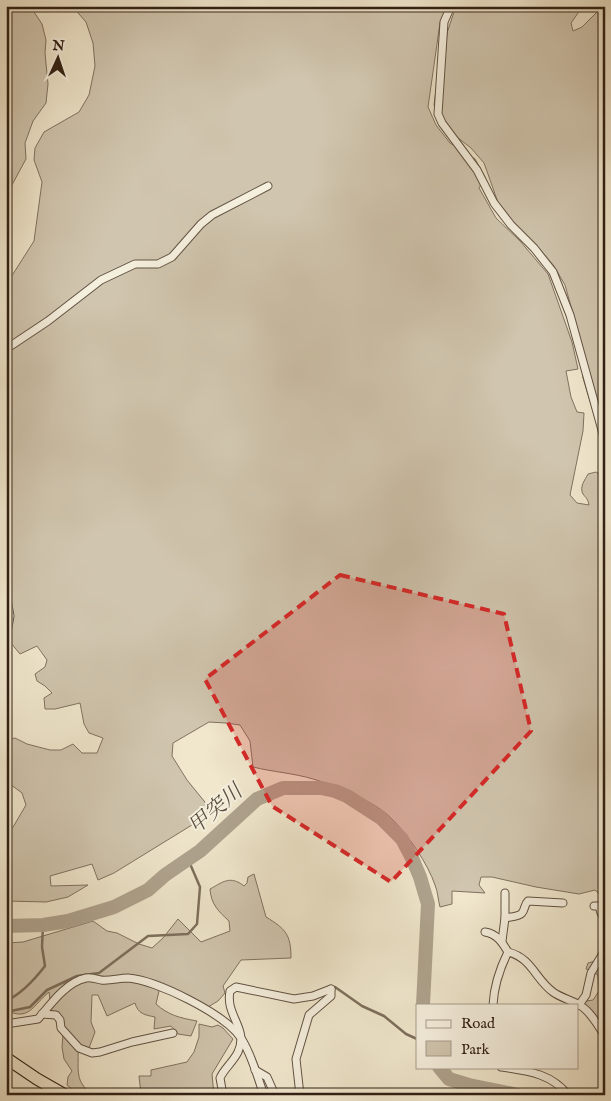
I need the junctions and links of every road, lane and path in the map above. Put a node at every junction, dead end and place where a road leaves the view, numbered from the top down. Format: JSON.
{"nodes":[{"id":1,"x":451,"y":6,"type":"edge"},
{"id":2,"x":268,"y":186,"type":"dead end"},
{"id":3,"x":6,"y":349,"type":"edge"},
{"id":4,"x":605,"y":441,"type":"edge"},
{"id":5,"x":6,"y":594,"type":"edge"},
{"id":6,"x":6,"y":639,"type":"edge"},
{"id":7,"x":505,"y":893,"type":"dead end"},
{"id":8,"x":563,"y":903,"type":"dead end"},
{"id":9,"x":594,"y":906,"type":"dead end"},
{"id":10,"x":605,"y":917,"type":"edge"},
{"id":11,"x":505,"y":918,"type":"junction"},
{"id":12,"x":485,"y":932,"type":"dead end"},
{"id":13,"x":502,"y":941,"type":"junction"},
{"id":14,"x":605,"y":950,"type":"edge"},
{"id":15,"x":508,"y":952,"type":"junction"},
{"id":16,"x":493,"y":1004,"type":"edge"},
{"id":17,"x":577,"y":1004,"type":"edge"},
{"id":18,"x":579,"y":1005,"type":"joint"},
{"id":19,"x":42,"y":1014,"type":"junction"},
{"id":20,"x":6,"y":1024,"type":"edge"},
{"id":21,"x":174,"y":1033,"type":"dead end"},
{"id":22,"x":605,"y":1036,"type":"edge"},
{"id":23,"x":241,"y":1037,"type":"junction"},
{"id":24,"x":6,"y":1058,"type":"edge"},
{"id":25,"x":508,"y":1068,"type":"edge"},
{"id":26,"x":255,"y":1070,"type":"junction"},
{"id":27,"x":65,"y":1095,"type":"edge"},
{"id":28,"x":223,"y":1095,"type":"edge"},
{"id":29,"x":264,"y":1095,"type":"edge"},
{"id":30,"x":275,"y":1095,"type":"edge"},
{"id":31,"x":300,"y":1095,"type":"edge"},
{"id":32,"x":568,"y":1095,"type":"edge"}],
"edges":[{"from":1,"to":4,"type":"street"},
{"from":2,"to":3,"type":"street"},
{"from":5,"to":6,"type":"street"},
{"from":7,"to":11,"type":"street"},
{"from":8,"to":11,"type":"street"},
{"from":9,"to":10,"type":"street"},
{"from":11,"to":13,"type":"street"},
{"from":12,"to":13,"type":"street"},
{"from":13,"to":15,"type":"street"},
{"from":14,"to":18,"type":"street"},
{"from":15,"to":16,"type":"street"},
{"from":15,"to":17,"type":"street"},
{"from":18,"to":22,"type":"street"},
{"from":19,"to":20,"type":"street"},
{"from":19,"to":21,"type":"street"},
{"from":19,"to":23,"type":"street"},
{"from":23,"to":26,"type":"street"},
{"from":23,"to":28,"type":"street"},
{"from":23,"to":31,"type":"street"},
{"from":24,"to":27,"type":"highway"},
{"from":25,"to":32,"type":"street"},
{"from":26,"to":29,"type":"street"},
{"from":26,"to":30,"type":"street"}]}
